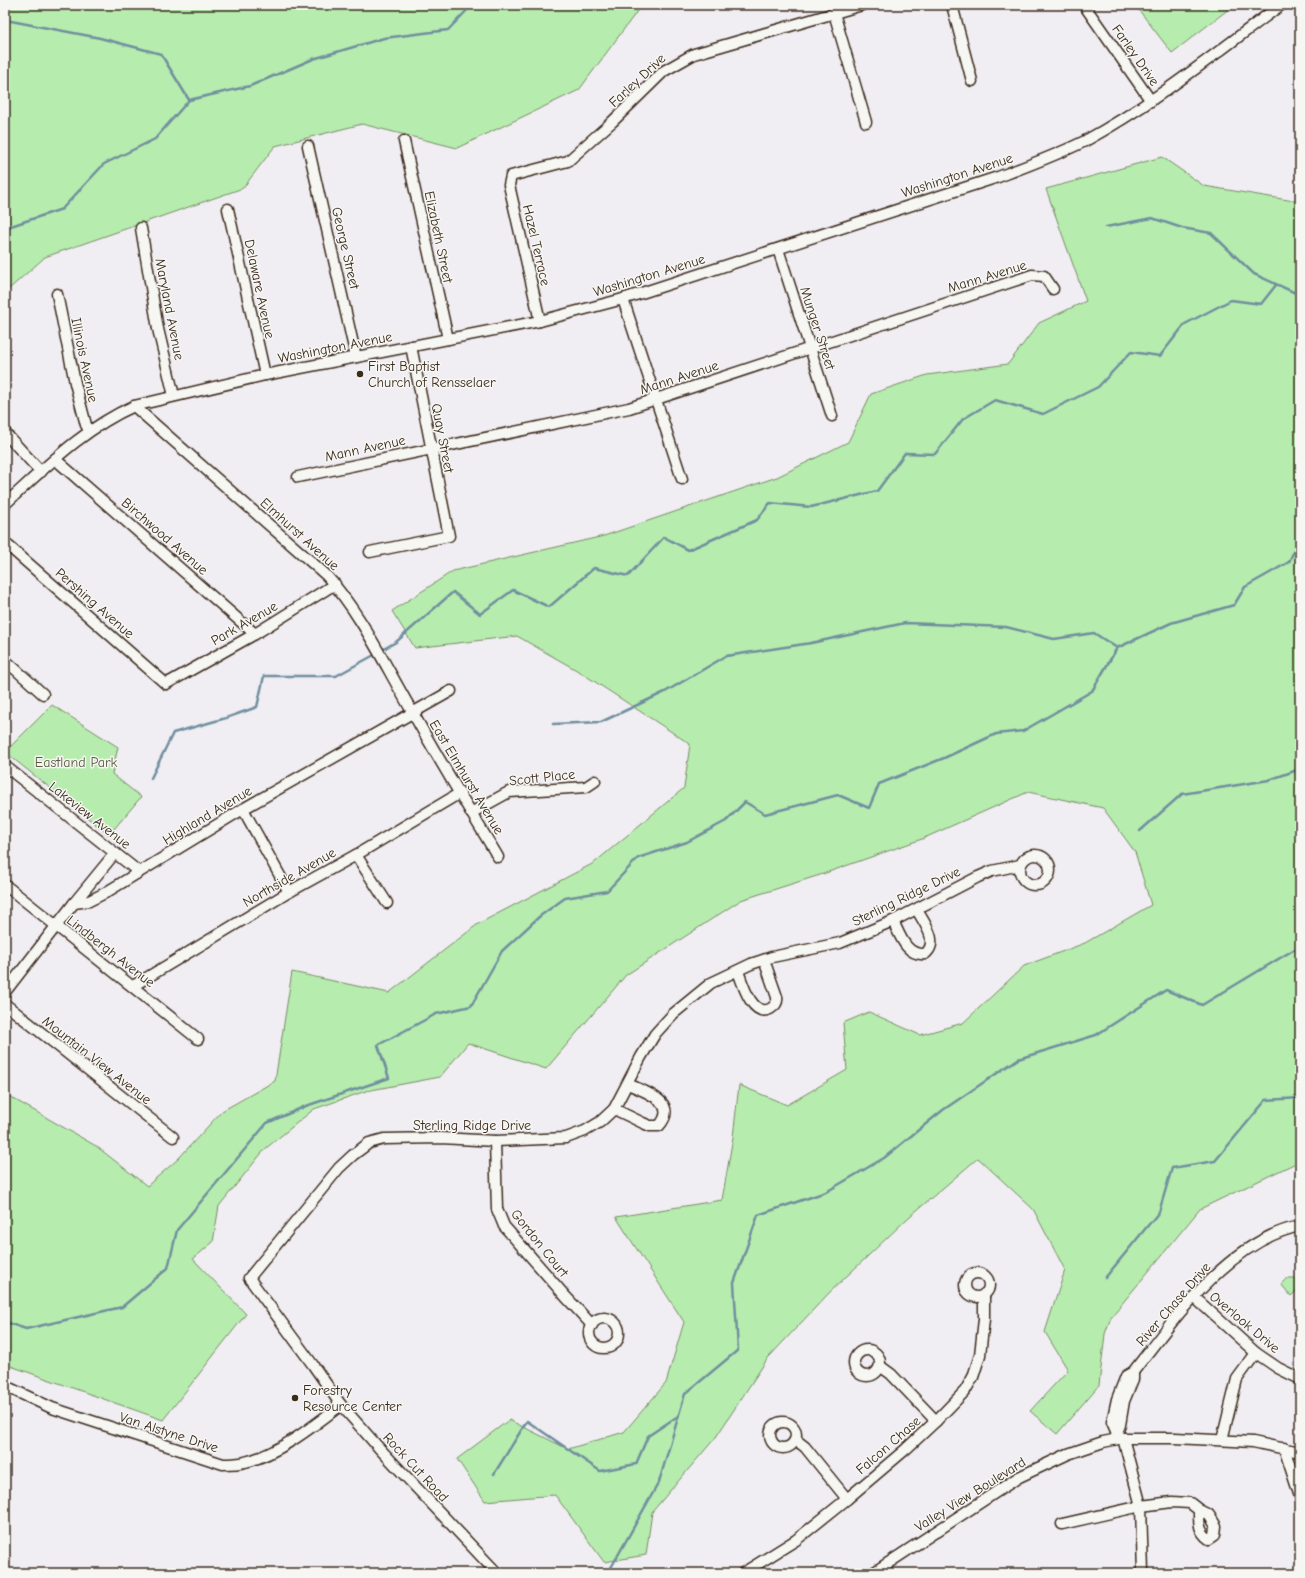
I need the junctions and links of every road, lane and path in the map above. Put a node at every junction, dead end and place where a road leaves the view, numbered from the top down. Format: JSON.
{"nodes":[{"id":1,"x":862,"y":5,"type":"edge"},
{"id":2,"x":952,"y":5,"type":"edge"},
{"id":3,"x":1084,"y":5,"type":"edge"},
{"id":4,"x":1281,"y":5,"type":"edge"},
{"id":5,"x":834,"y":13,"type":"junction"},
{"id":6,"x":972,"y":81,"type":"dead end"},
{"id":7,"x":1151,"y":101,"type":"junction"},
{"id":8,"x":866,"y":122,"type":"dead end"},
{"id":9,"x":404,"y":141,"type":"dead end"},
{"id":10,"x":308,"y":146,"type":"dead end"},
{"id":11,"x":511,"y":176,"type":"joint"},
{"id":12,"x":228,"y":209,"type":"dead end"},
{"id":13,"x":141,"y":228,"type":"dead end"},
{"id":14,"x":778,"y":248,"type":"junction"},
{"id":15,"x":1053,"y":289,"type":"dead end"},
{"id":16,"x":58,"y":294,"type":"dead end"},
{"id":17,"x":623,"y":299,"type":"junction"},
{"id":18,"x":540,"y":321,"type":"junction"},
{"id":19,"x":448,"y":339,"type":"junction"},
{"id":20,"x":410,"y":346,"type":"junction"},
{"id":21,"x":810,"y":349,"type":"junction"},
{"id":22,"x":356,"y":357,"type":"junction"},
{"id":23,"x":265,"y":375,"type":"junction"},
{"id":24,"x":174,"y":396,"type":"junction"},
{"id":25,"x":657,"y":399,"type":"junction"},
{"id":26,"x":134,"y":406,"type":"junction"},
{"id":27,"x":832,"y":416,"type":"dead end"},
{"id":28,"x":89,"y":430,"type":"junction"},
{"id":29,"x":5,"y":433,"type":"edge"},
{"id":30,"x":430,"y":449,"type":"junction"},
{"id":31,"x":55,"y":459,"type":"junction"},
{"id":32,"x":41,"y":472,"type":"junction"},
{"id":33,"x":298,"y":476,"type":"dead end"},
{"id":34,"x":682,"y":479,"type":"dead end"},
{"id":35,"x":5,"y":504,"type":"edge"},
{"id":36,"x":5,"y":543,"type":"edge"},
{"id":37,"x":370,"y":552,"type":"dead end"},
{"id":38,"x":335,"y":584,"type":"junction"},
{"id":39,"x":256,"y":634,"type":"junction"},
{"id":40,"x":5,"y":660,"type":"edge"},
{"id":41,"x":166,"y":684,"type":"joint"},
{"id":42,"x":451,"y":690,"type":"dead end"},
{"id":43,"x":43,"y":694,"type":"dead end"},
{"id":44,"x":412,"y":712,"type":"junction"},
{"id":45,"x":5,"y":766,"type":"edge"},
{"id":46,"x":595,"y":781,"type":"dead end"},
{"id":47,"x":460,"y":792,"type":"junction"},
{"id":48,"x":243,"y":809,"type":"junction"},
{"id":49,"x":472,"y":813,"type":"junction"},
{"id":50,"x":115,"y":853,"type":"junction"},
{"id":51,"x":356,"y":855,"type":"junction"},
{"id":52,"x":498,"y":857,"type":"dead end"},
{"id":53,"x":1020,"y":865,"type":"dead end"},
{"id":54,"x":139,"y":872,"type":"junction"},
{"id":55,"x":5,"y":885,"type":"edge"},
{"id":56,"x":289,"y":892,"type":"junction"},
{"id":57,"x":74,"y":903,"type":"junction"},
{"id":58,"x":387,"y":903,"type":"dead end"},
{"id":59,"x":917,"y":910,"type":"junction"},
{"id":60,"x":893,"y":921,"type":"junction"},
{"id":61,"x":57,"y":926,"type":"junction"},
{"id":62,"x":764,"y":960,"type":"junction"},
{"id":63,"x":738,"y":971,"type":"junction"},
{"id":64,"x":133,"y":986,"type":"junction"},
{"id":65,"x":5,"y":992,"type":"edge"},
{"id":66,"x":5,"y":1004,"type":"edge"},
{"id":67,"x":198,"y":1039,"type":"dead end"},
{"id":68,"x":628,"y":1084,"type":"junction"},
{"id":69,"x":614,"y":1108,"type":"junction"},
{"id":70,"x":172,"y":1137,"type":"dead end"},
{"id":71,"x":495,"y":1142,"type":"junction"},
{"id":72,"x":1300,"y":1226,"type":"edge"},
{"id":73,"x":249,"y":1278,"type":"joint"},
{"id":74,"x":984,"y":1294,"type":"dead end"},
{"id":75,"x":1194,"y":1297,"type":"junction"},
{"id":76,"x":592,"y":1325,"type":"dead end"},
{"id":77,"x":1256,"y":1353,"type":"junction"},
{"id":78,"x":880,"y":1366,"type":"dead end"},
{"id":79,"x":1300,"y":1379,"type":"edge"},
{"id":80,"x":5,"y":1386,"type":"edge"},
{"id":81,"x":340,"y":1405,"type":"junction"},
{"id":82,"x":936,"y":1421,"type":"junction"},
{"id":83,"x":1118,"y":1436,"type":"junction"},
{"id":84,"x":796,"y":1440,"type":"dead end"},
{"id":85,"x":1222,"y":1440,"type":"junction"},
{"id":86,"x":1284,"y":1448,"type":"junction"},
{"id":87,"x":1300,"y":1452,"type":"edge"},
{"id":88,"x":1300,"y":1497,"type":"edge"},
{"id":89,"x":847,"y":1498,"type":"junction"},
{"id":90,"x":1140,"y":1506,"type":"junction"},
{"id":91,"x":1198,"y":1510,"type":"dead end"},
{"id":92,"x":1062,"y":1524,"type":"dead end"},
{"id":93,"x":497,"y":1573,"type":"edge"},
{"id":94,"x":743,"y":1573,"type":"edge"},
{"id":95,"x":873,"y":1573,"type":"edge"},
{"id":96,"x":1143,"y":1573,"type":"edge"}],
"edges":[{"from":1,"to":5,"type":"street","name":"Farley Drive"},
{"from":2,"to":6,"type":"street"},
{"from":3,"to":7,"type":"street","name":"Farley Drive"},
{"from":4,"to":7,"type":"street","name":"Washington Avenue"},
{"from":5,"to":8,"type":"street"},
{"from":5,"to":11,"type":"street","name":"Farley Drive"},
{"from":7,"to":14,"type":"street","name":"Washington Avenue"},
{"from":9,"to":19,"type":"street","name":"Elizabeth Street"},
{"from":10,"to":22,"type":"street","name":"George Street"},
{"from":11,"to":18,"type":"street","name":"Hazel Terrace"},
{"from":12,"to":23,"type":"street","name":"Delaware Avenue"},
{"from":13,"to":24,"type":"street","name":"Maryland Avenue"},
{"from":14,"to":17,"type":"street","name":"Washington Avenue"},
{"from":14,"to":21,"type":"street","name":"Munger Street"},
{"from":15,"to":21,"type":"street","name":"Mann Avenue"},
{"from":16,"to":28,"type":"street","name":"Illinois Avenue"},
{"from":17,"to":18,"type":"street","name":"Washington Avenue"},
{"from":17,"to":25,"type":"street"},
{"from":18,"to":19,"type":"street","name":"Washington Avenue"},
{"from":19,"to":20,"type":"street","name":"Washington Avenue"},
{"from":20,"to":22,"type":"street","name":"Washington Avenue"},
{"from":20,"to":30,"type":"street","name":"Quay Street"},
{"from":21,"to":25,"type":"street","name":"Mann Avenue"},
{"from":21,"to":27,"type":"street","name":"Munger Street"},
{"from":22,"to":23,"type":"street","name":"Washington Avenue"},
{"from":23,"to":24,"type":"street","name":"Washington Avenue"},
{"from":24,"to":26,"type":"street","name":"Washington Avenue"},
{"from":25,"to":30,"type":"street","name":"Mann Avenue"},
{"from":25,"to":34,"type":"street"},
{"from":26,"to":28,"type":"street","name":"Washington Avenue"},
{"from":26,"to":38,"type":"street","name":"Elmhurst Avenue"},
{"from":28,"to":31,"type":"street","name":"Washington Avenue"},
{"from":29,"to":32,"type":"street"},
{"from":30,"to":33,"type":"street","name":"Mann Avenue"},
{"from":30,"to":37,"type":"street","name":"Quay Street"},
{"from":31,"to":32,"type":"street","name":"Washington Avenue"},
{"from":31,"to":39,"type":"street","name":"Birchwood Avenue"},
{"from":32,"to":35,"type":"street","name":"Washington Avenue"},
{"from":36,"to":41,"type":"street","name":"Pershing Avenue"},
{"from":38,"to":39,"type":"street","name":"Park Avenue"},
{"from":38,"to":44,"type":"street","name":"Elmhurst Avenue"},
{"from":39,"to":41,"type":"street","name":"Park Avenue"},
{"from":40,"to":43,"type":"street"},
{"from":42,"to":44,"type":"street","name":"Highland Avenue"},
{"from":44,"to":47,"type":"street","name":"East Elmhurst Avenue"},
{"from":44,"to":48,"type":"street","name":"Highland Avenue"},
{"from":45,"to":50,"type":"street","name":"Lakeview Avenue"},
{"from":46,"to":49,"type":"street","name":"Scott Place"},
{"from":47,"to":49,"type":"street","name":"East Elmhurst Avenue"},
{"from":47,"to":51,"type":"street","name":"Northside Avenue"},
{"from":48,"to":54,"type":"street","name":"Highland Avenue"},
{"from":48,"to":56,"type":"street"},
{"from":49,"to":52,"type":"street","name":"East Elmhurst Avenue"},
{"from":50,"to":54,"type":"street","name":"Lakeview Avenue"},
{"from":50,"to":57,"type":"street"},
{"from":51,"to":56,"type":"street","name":"Northside Avenue"},
{"from":51,"to":58,"type":"street"},
{"from":53,"to":59,"type":"street","name":"Sterling Ridge Drive"},
{"from":54,"to":57,"type":"street","name":"Highland Avenue"},
{"from":55,"to":61,"type":"street","name":"Lindbergh Avenue"},
{"from":56,"to":64,"type":"street","name":"Northside Avenue"},
{"from":57,"to":61,"type":"street"},
{"from":59,"to":60,"type":"street","name":"Sterling Ridge Drive"},
{"from":59,"to":60,"type":"street"},
{"from":60,"to":62,"type":"street","name":"Sterling Ridge Drive"},
{"from":61,"to":64,"type":"street","name":"Lindbergh Avenue"},
{"from":61,"to":65,"type":"street"},
{"from":62,"to":63,"type":"street","name":"Sterling Ridge Drive"},
{"from":62,"to":63,"type":"street"},
{"from":63,"to":68,"type":"street","name":"Sterling Ridge Drive"},
{"from":64,"to":67,"type":"street","name":"Lindbergh Avenue"},
{"from":66,"to":70,"type":"street","name":"Mountain View Avenue"},
{"from":68,"to":69,"type":"street","name":"Sterling Ridge Drive"},
{"from":68,"to":69,"type":"street"},
{"from":69,"to":71,"type":"street","name":"Sterling Ridge Drive"},
{"from":71,"to":73,"type":"street","name":"Sterling Ridge Drive"},
{"from":71,"to":76,"type":"street","name":"Gordon Court"},
{"from":72,"to":75,"type":"street","name":"River Chase Drive"},
{"from":73,"to":81,"type":"street","name":"Rock Cut Road"},
{"from":74,"to":82,"type":"street","name":"Falcon Chase"},
{"from":75,"to":77,"type":"street","name":"Overlook Drive"},
{"from":75,"to":83,"type":"street","name":"River Chase Drive"},
{"from":77,"to":79,"type":"street","name":"Overlook Drive"},
{"from":77,"to":85,"type":"street"},
{"from":78,"to":82,"type":"street"},
{"from":80,"to":81,"type":"street","name":"Van Alstyne Drive"},
{"from":81,"to":93,"type":"street","name":"Rock Cut Road"},
{"from":82,"to":89,"type":"street","name":"Falcon Chase"},
{"from":83,"to":85,"type":"street","name":"Valley View Boulevard"},
{"from":83,"to":90,"type":"street"},
{"from":83,"to":95,"type":"street","name":"Valley View Boulevard"},
{"from":84,"to":89,"type":"street"},
{"from":85,"to":86,"type":"street","name":"Valley View Boulevard"},
{"from":86,"to":87,"type":"street","name":"Valley View Boulevard"},
{"from":86,"to":88,"type":"street"},
{"from":89,"to":94,"type":"street","name":"Falcon Chase"},
{"from":90,"to":91,"type":"street"},
{"from":90,"to":92,"type":"street"},
{"from":90,"to":96,"type":"street"}]}
